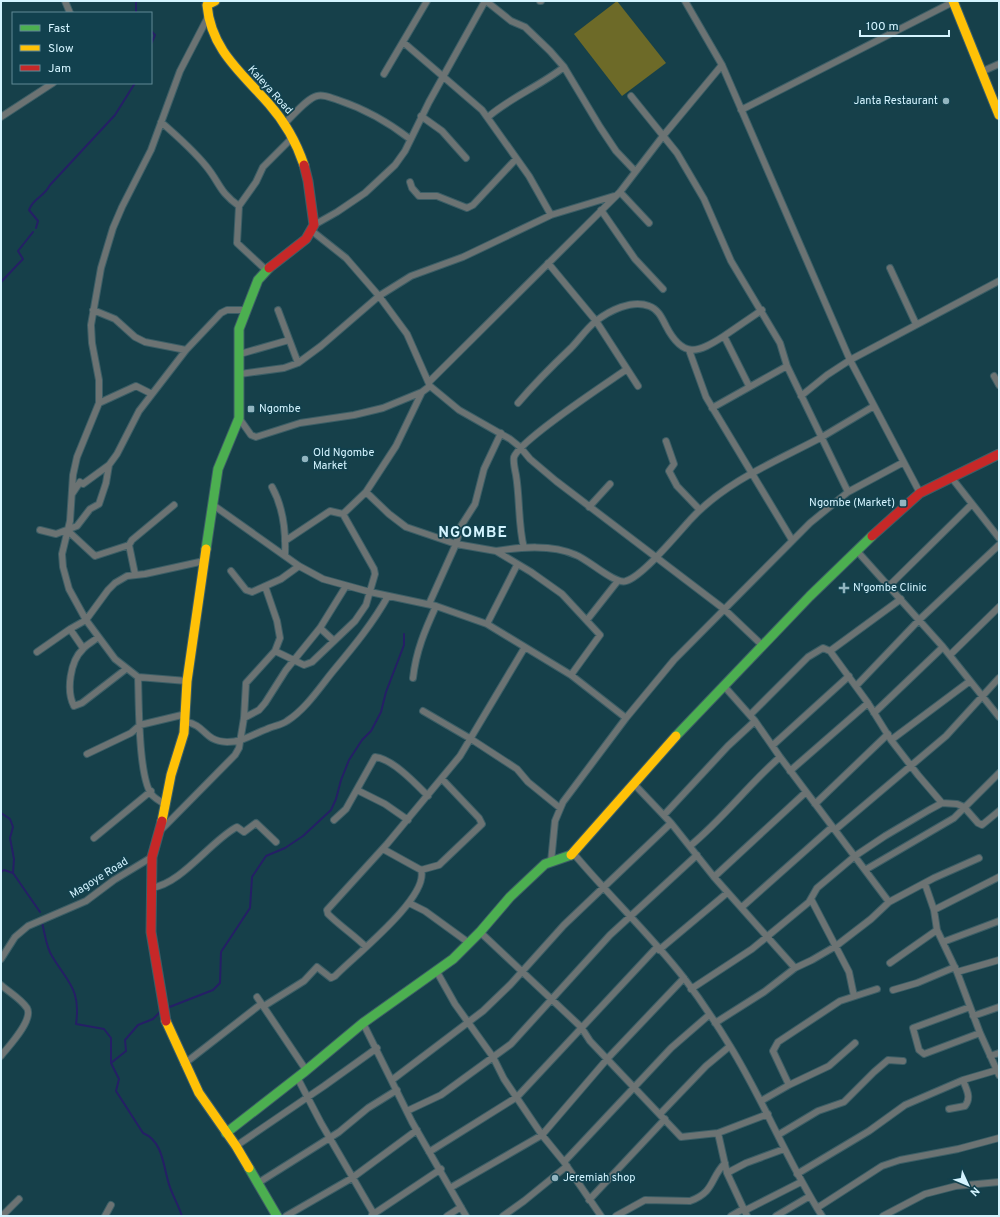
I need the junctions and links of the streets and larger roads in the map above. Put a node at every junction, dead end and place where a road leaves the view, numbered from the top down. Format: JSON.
{"nodes":[{"id":1,"x":65,"y":1,"type":"edge"},
{"id":2,"x":427,"y":1,"type":"edge"},
{"id":3,"x":476,"y":1,"type":"edge"},
{"id":4,"x":685,"y":1,"type":"edge"},
{"id":5,"x":210,"y":2,"type":"edge"},
{"id":6,"x":953,"y":2,"type":"edge"},
{"id":7,"x":484,"y":3,"type":"edge"},
{"id":8,"x":70,"y":12,"type":"edge"},
{"id":9,"x":208,"y":17,"type":"junction"},
{"id":10,"x":403,"y":42,"type":"junction"},
{"id":11,"x":999,"y":64,"type":"edge"},
{"id":12,"x":722,"y":65,"type":"junction"},
{"id":13,"x":564,"y":67,"type":"junction"},
{"id":14,"x":981,"y":72,"type":"junction"},
{"id":15,"x":384,"y":74,"type":"dead end"},
{"id":16,"x":444,"y":76,"type":"junction"},
{"id":17,"x":52,"y":84,"type":"edge"},
{"id":18,"x":631,"y":96,"type":"dead end"},
{"id":19,"x":741,"y":110,"type":"junction"},
{"id":20,"x":999,"y":115,"type":"edge"},
{"id":21,"x":421,"y":116,"type":"junction"},
{"id":22,"x":1,"y":117,"type":"edge"},
{"id":23,"x":488,"y":117,"type":"junction"},
{"id":24,"x":161,"y":122,"type":"junction"},
{"id":25,"x":284,"y":124,"type":"junction"},
{"id":26,"x":663,"y":136,"type":"junction"},
{"id":27,"x":292,"y":138,"type":"junction"},
{"id":28,"x":410,"y":139,"type":"junction"},
{"id":29,"x":466,"y":158,"type":"dead end"},
{"id":30,"x":516,"y":159,"type":"junction"},
{"id":31,"x":635,"y":172,"type":"junction"},
{"id":32,"x":410,"y":182,"type":"dead end"},
{"id":33,"x":617,"y":194,"type":"junction"},
{"id":34,"x":239,"y":206,"type":"junction"},
{"id":35,"x":600,"y":210,"type":"junction"},
{"id":36,"x":551,"y":215,"type":"junction"},
{"id":37,"x":648,"y":223,"type":"dead end"},
{"id":38,"x":313,"y":228,"type":"junction"},
{"id":39,"x":548,"y":263,"type":"junction"},
{"id":40,"x":890,"y":268,"type":"dead end"},
{"id":41,"x":266,"y":270,"type":"junction"},
{"id":42,"x":999,"y":281,"type":"edge"},
{"id":43,"x":663,"y":289,"type":"dead end"},
{"id":44,"x":379,"y":296,"type":"junction"},
{"id":45,"x":93,"y":310,"type":"junction"},
{"id":46,"x":246,"y":310,"type":"junction"},
{"id":47,"x":278,"y":310,"type":"dead end"},
{"id":48,"x":762,"y":310,"type":"junction"},
{"id":49,"x":596,"y":321,"type":"junction"},
{"id":50,"x":916,"y":324,"type":"junction"},
{"id":51,"x":724,"y":336,"type":"junction"},
{"id":52,"x":289,"y":340,"type":"junction"},
{"id":53,"x":186,"y":350,"type":"junction"},
{"id":54,"x":688,"y":350,"type":"junction"},
{"id":55,"x":240,"y":354,"type":"junction"},
{"id":56,"x":850,"y":360,"type":"junction"},
{"id":57,"x":298,"y":362,"type":"junction"},
{"id":58,"x":787,"y":366,"type":"junction"},
{"id":59,"x":627,"y":369,"type":"junction"},
{"id":60,"x":240,"y":374,"type":"junction"},
{"id":61,"x":994,"y":376,"type":"dead end"},
{"id":62,"x":429,"y":384,"type":"junction"},
{"id":63,"x":999,"y":385,"type":"edge"},
{"id":64,"x":638,"y":386,"type":"dead end"},
{"id":65,"x":749,"y":386,"type":"junction"},
{"id":66,"x":422,"y":392,"type":"junction"},
{"id":67,"x":152,"y":394,"type":"junction"},
{"id":68,"x":801,"y":396,"type":"junction"},
{"id":69,"x":99,"y":403,"type":"junction"},
{"id":70,"x":518,"y":403,"type":"dead end"},
{"id":71,"x":874,"y":406,"type":"junction"},
{"id":72,"x":712,"y":408,"type":"junction"},
{"id":73,"x":239,"y":418,"type":"junction"},
{"id":74,"x":501,"y":433,"type":"junction"},
{"id":75,"x":822,"y":436,"type":"junction"},
{"id":76,"x":666,"y":440,"type":"dead end"},
{"id":77,"x":520,"y":447,"type":"junction"},
{"id":78,"x":998,"y":456,"type":"edge"},
{"id":79,"x":902,"y":463,"type":"junction"},
{"id":80,"x":109,"y":465,"type":"junction"},
{"id":81,"x":751,"y":474,"type":"junction"},
{"id":82,"x":951,"y":477,"type":"junction"},
{"id":83,"x":610,"y":484,"type":"dead end"},
{"id":84,"x":272,"y":487,"type":"dead end"},
{"id":85,"x":366,"y":492,"type":"junction"},
{"id":86,"x":848,"y":492,"type":"junction"},
{"id":87,"x":920,"y":493,"type":"junction"},
{"id":88,"x":71,"y":496,"type":"junction"},
{"id":89,"x":972,"y":504,"type":"junction"},
{"id":90,"x":174,"y":505,"type":"dead end"},
{"id":91,"x":213,"y":505,"type":"junction"},
{"id":92,"x":589,"y":507,"type":"junction"},
{"id":93,"x":700,"y":510,"type":"junction"},
{"id":94,"x":343,"y":514,"type":"junction"},
{"id":95,"x":40,"y":530,"type":"dead end"},
{"id":96,"x":67,"y":530,"type":"junction"},
{"id":97,"x":999,"y":538,"type":"edge"},
{"id":98,"x":792,"y":540,"type":"junction"},
{"id":99,"x":286,"y":541,"type":"junction"},
{"id":100,"x":456,"y":544,"type":"junction"},
{"id":101,"x":129,"y":545,"type":"junction"},
{"id":102,"x":999,"y":545,"type":"edge"},
{"id":103,"x":524,"y":548,"type":"junction"},
{"id":104,"x":496,"y":551,"type":"junction"},
{"id":105,"x":857,"y":551,"type":"junction"},
{"id":106,"x":285,"y":555,"type":"junction"},
{"id":107,"x":655,"y":557,"type":"junction"},
{"id":108,"x":204,"y":560,"type":"junction"},
{"id":109,"x":517,"y":565,"type":"junction"},
{"id":110,"x":299,"y":566,"type":"junction"},
{"id":111,"x":231,"y":571,"type":"dead end"},
{"id":112,"x":135,"y":574,"type":"junction"},
{"id":113,"x":617,"y":582,"type":"junction"},
{"id":114,"x":265,"y":586,"type":"junction"},
{"id":115,"x":346,"y":586,"type":"junction"},
{"id":116,"x":889,"y":586,"type":"junction"},
{"id":117,"x":370,"y":592,"type":"junction"},
{"id":118,"x":388,"y":596,"type":"junction"},
{"id":119,"x":901,"y":599,"type":"junction"},
{"id":120,"x":429,"y":604,"type":"junction"},
{"id":121,"x":436,"y":606,"type":"junction"},
{"id":122,"x":999,"y":607,"type":"edge"},
{"id":123,"x":724,"y":609,"type":"junction"},
{"id":124,"x":86,"y":620,"type":"junction"},
{"id":125,"x":587,"y":620,"type":"junction"},
{"id":126,"x":919,"y":620,"type":"junction"},
{"id":127,"x":487,"y":624,"type":"junction"},
{"id":128,"x":320,"y":628,"type":"junction"},
{"id":129,"x":70,"y":629,"type":"junction"},
{"id":130,"x":98,"y":637,"type":"junction"},
{"id":131,"x":334,"y":641,"type":"junction"},
{"id":132,"x":762,"y":645,"type":"junction"},
{"id":133,"x":526,"y":647,"type":"junction"},
{"id":134,"x":943,"y":647,"type":"junction"},
{"id":135,"x":84,"y":648,"type":"junction"},
{"id":136,"x":830,"y":650,"type":"junction"},
{"id":137,"x":275,"y":651,"type":"junction"},
{"id":138,"x":38,"y":652,"type":"dead end"},
{"id":139,"x":950,"y":655,"type":"junction"},
{"id":140,"x":295,"y":659,"type":"junction"},
{"id":141,"x":126,"y":669,"type":"junction"},
{"id":142,"x":571,"y":675,"type":"junction"},
{"id":143,"x":849,"y":676,"type":"junction"},
{"id":144,"x":138,"y":677,"type":"junction"},
{"id":145,"x":413,"y":678,"type":"dead end"},
{"id":146,"x":999,"y":678,"type":"edge"},
{"id":147,"x":187,"y":681,"type":"junction"},
{"id":148,"x":970,"y":681,"type":"junction"},
{"id":149,"x":724,"y":686,"type":"junction"},
{"id":150,"x":856,"y":686,"type":"junction"},
{"id":151,"x":983,"y":695,"type":"junction"},
{"id":152,"x":868,"y":703,"type":"junction"},
{"id":153,"x":424,"y":711,"type":"dead end"},
{"id":154,"x":874,"y":713,"type":"junction"},
{"id":155,"x":750,"y":715,"type":"junction"},
{"id":156,"x":999,"y":716,"type":"edge"},
{"id":157,"x":186,"y":718,"type":"junction"},
{"id":158,"x":244,"y":718,"type":"junction"},
{"id":159,"x":626,"y":718,"type":"junction"},
{"id":160,"x":755,"y":721,"type":"junction"},
{"id":161,"x":140,"y":725,"type":"junction"},
{"id":162,"x":890,"y":737,"type":"junction"},
{"id":163,"x":471,"y":739,"type":"junction"},
{"id":164,"x":240,"y":741,"type":"junction"},
{"id":165,"x":773,"y":745,"type":"junction"},
{"id":166,"x":87,"y":754,"type":"dead end"},
{"id":167,"x":780,"y":757,"type":"junction"},
{"id":168,"x":911,"y":766,"type":"junction"},
{"id":169,"x":790,"y":771,"type":"junction"},
{"id":170,"x":999,"y":773,"type":"edge"},
{"id":171,"x":442,"y":779,"type":"junction"},
{"id":172,"x":634,"y":784,"type":"junction"},
{"id":173,"x":357,"y":790,"type":"junction"},
{"id":174,"x":151,"y":791,"type":"junction"},
{"id":175,"x":806,"y":792,"type":"junction"},
{"id":176,"x":428,"y":796,"type":"junction"},
{"id":177,"x":942,"y":803,"type":"junction"},
{"id":178,"x":815,"y":804,"type":"junction"},
{"id":179,"x":166,"y":805,"type":"junction"},
{"id":180,"x":964,"y":807,"type":"junction"},
{"id":181,"x":560,"y":808,"type":"junction"},
{"id":182,"x":999,"y":811,"type":"edge"},
{"id":183,"x":664,"y":816,"type":"junction"},
{"id":184,"x":334,"y":820,"type":"dead end"},
{"id":185,"x":408,"y":820,"type":"junction"},
{"id":186,"x":671,"y":823,"type":"junction"},
{"id":187,"x":833,"y":828,"type":"junction"},
{"id":188,"x":160,"y":831,"type":"junction"},
{"id":189,"x":94,"y":838,"type":"dead end"},
{"id":190,"x":276,"y":842,"type":"dead end"},
{"id":191,"x":690,"y":846,"type":"junction"},
{"id":192,"x":383,"y":849,"type":"junction"},
{"id":193,"x":574,"y":854,"type":"junction"},
{"id":194,"x":697,"y":855,"type":"junction"},
{"id":195,"x":855,"y":856,"type":"junction"},
{"id":196,"x":152,"y":857,"type":"junction"},
{"id":197,"x":979,"y":858,"type":"dead end"},
{"id":198,"x":551,"y":862,"type":"junction"},
{"id":199,"x":421,"y":870,"type":"junction"},
{"id":200,"x":865,"y":870,"type":"junction"},
{"id":201,"x":714,"y":877,"type":"junction"},
{"id":202,"x":999,"y":877,"type":"edge"},
{"id":203,"x":924,"y":884,"type":"junction"},
{"id":204,"x":602,"y":886,"type":"junction"},
{"id":205,"x":151,"y":888,"type":"junction"},
{"id":206,"x":727,"y":893,"type":"junction"},
{"id":207,"x":811,"y":899,"type":"junction"},
{"id":208,"x":889,"y":902,"type":"junction"},
{"id":209,"x":409,"y":903,"type":"junction"},
{"id":210,"x":742,"y":907,"type":"junction"},
{"id":211,"x":934,"y":910,"type":"junction"},
{"id":212,"x":630,"y":916,"type":"junction"},
{"id":213,"x":999,"y":921,"type":"edge"},
{"id":214,"x":937,"y":930,"type":"junction"},
{"id":215,"x":480,"y":932,"type":"junction"},
{"id":216,"x":768,"y":936,"type":"junction"},
{"id":217,"x":943,"y":942,"type":"junction"},
{"id":218,"x":469,"y":944,"type":"junction"},
{"id":219,"x":836,"y":946,"type":"junction"},
{"id":220,"x":366,"y":947,"type":"junction"},
{"id":221,"x":658,"y":949,"type":"junction"},
{"id":222,"x":1,"y":958,"type":"edge"},
{"id":223,"x":999,"y":960,"type":"edge"},
{"id":224,"x":890,"y":963,"type":"dead end"},
{"id":225,"x":795,"y":968,"type":"junction"},
{"id":226,"x":956,"y":970,"type":"junction"},
{"id":227,"x":437,"y":972,"type":"junction"},
{"id":228,"x":521,"y":972,"type":"junction"},
{"id":229,"x":684,"y":978,"type":"junction"},
{"id":230,"x":1,"y":985,"type":"edge"},
{"id":231,"x":691,"y":989,"type":"junction"},
{"id":232,"x":877,"y":989,"type":"dead end"},
{"id":233,"x":893,"y":990,"type":"dead end"},
{"id":234,"x":854,"y":996,"type":"junction"},
{"id":235,"x":257,"y":998,"type":"dead end"},
{"id":236,"x":551,"y":1000,"type":"junction"},
{"id":237,"x":263,"y":1005,"type":"junction"},
{"id":238,"x":970,"y":1007,"type":"junction"},
{"id":239,"x":999,"y":1007,"type":"edge"},
{"id":240,"x":709,"y":1015,"type":"junction"},
{"id":241,"x":973,"y":1016,"type":"junction"},
{"id":242,"x":468,"y":1021,"type":"junction"},
{"id":243,"x":362,"y":1022,"type":"junction"},
{"id":244,"x":715,"y":1024,"type":"junction"},
{"id":245,"x":581,"y":1027,"type":"junction"},
{"id":246,"x":980,"y":1034,"type":"junction"},
{"id":247,"x":854,"y":1043,"type":"dead end"},
{"id":248,"x":730,"y":1046,"type":"junction"},
{"id":249,"x":376,"y":1048,"type":"junction"},
{"id":250,"x":999,"y":1053,"type":"edge"},
{"id":251,"x":1,"y":1056,"type":"edge"},
{"id":252,"x":990,"y":1056,"type":"junction"},
{"id":253,"x":493,"y":1057,"type":"junction"},
{"id":254,"x":608,"y":1058,"type":"junction"},
{"id":255,"x":903,"y":1061,"type":"dead end"},
{"id":256,"x":184,"y":1064,"type":"junction"},
{"id":257,"x":306,"y":1070,"type":"junction"},
{"id":258,"x":998,"y":1073,"type":"edge"},
{"id":259,"x":297,"y":1077,"type":"junction"},
{"id":260,"x":392,"y":1080,"type":"junction"},
{"id":261,"x":963,"y":1080,"type":"junction"},
{"id":262,"x":789,"y":1085,"type":"junction"},
{"id":263,"x":634,"y":1087,"type":"junction"},
{"id":264,"x":397,"y":1090,"type":"junction"},
{"id":265,"x":517,"y":1097,"type":"junction"},
{"id":266,"x":307,"y":1098,"type":"junction"},
{"id":267,"x":761,"y":1101,"type":"junction"},
{"id":268,"x":949,"y":1109,"type":"dead end"},
{"id":269,"x":407,"y":1111,"type":"junction"},
{"id":270,"x":660,"y":1114,"type":"junction"},
{"id":271,"x":768,"y":1114,"type":"junction"},
{"id":272,"x":665,"y":1119,"type":"junction"},
{"id":273,"x":417,"y":1130,"type":"junction"},
{"id":274,"x":226,"y":1133,"type":"junction"},
{"id":275,"x":718,"y":1133,"type":"junction"},
{"id":276,"x":542,"y":1135,"type":"junction"},
{"id":277,"x":778,"y":1135,"type":"junction"},
{"id":278,"x":330,"y":1138,"type":"junction"},
{"id":279,"x":999,"y":1138,"type":"edge"},
{"id":280,"x":236,"y":1146,"type":"junction"},
{"id":281,"x":784,"y":1149,"type":"junction"},
{"id":282,"x":429,"y":1152,"type":"junction"},
{"id":283,"x":725,"y":1163,"type":"junction"},
{"id":284,"x":566,"y":1164,"type":"junction"},
{"id":285,"x":441,"y":1169,"type":"junction"},
{"id":286,"x":727,"y":1173,"type":"junction"},
{"id":287,"x":797,"y":1174,"type":"junction"},
{"id":288,"x":352,"y":1178,"type":"junction"},
{"id":289,"x":258,"y":1182,"type":"junction"},
{"id":290,"x":802,"y":1182,"type":"junction"},
{"id":291,"x":999,"y":1182,"type":"edge"},
{"id":292,"x":450,"y":1188,"type":"junction"},
{"id":293,"x":810,"y":1196,"type":"junction"},
{"id":294,"x":19,"y":1199,"type":"dead end"},
{"id":295,"x":589,"y":1200,"type":"junction"},
{"id":296,"x":111,"y":1205,"type":"dead end"},
{"id":297,"x":461,"y":1206,"type":"junction"},
{"id":298,"x":817,"y":1208,"type":"junction"},
{"id":299,"x":745,"y":1212,"type":"edge"},
{"id":300,"x":373,"y":1215,"type":"edge"},
{"id":301,"x":2,"y":1216,"type":"edge"},
{"id":302,"x":105,"y":1216,"type":"edge"},
{"id":303,"x":277,"y":1216,"type":"edge"},
{"id":304,"x":286,"y":1216,"type":"edge"},
{"id":305,"x":447,"y":1216,"type":"edge"},
{"id":306,"x":466,"y":1216,"type":"edge"},
{"id":307,"x":503,"y":1216,"type":"edge"},
{"id":308,"x":601,"y":1216,"type":"edge"},
{"id":309,"x":616,"y":1216,"type":"edge"},
{"id":310,"x":731,"y":1216,"type":"edge"},
{"id":311,"x":776,"y":1216,"type":"edge"},
{"id":312,"x":822,"y":1216,"type":"edge"},
{"id":313,"x":883,"y":1216,"type":"edge"}],
"edges":[{"from":1,"to":8,"type":"street"},
{"from":2,"to":10,"type":"street"},
{"from":3,"to":7,"type":"street"},
{"from":4,"to":12,"type":"street"},
{"from":5,"to":9,"type":"street","name":"Kaleya Road"},
{"from":6,"to":14,"type":"street"},
{"from":6,"to":19,"type":"street"},
{"from":7,"to":13,"type":"street"},
{"from":7,"to":16,"type":"street"},
{"from":9,"to":24,"type":"street"},
{"from":9,"to":25,"type":"street","name":"Kaleya Road"},
{"from":10,"to":15,"type":"street"},
{"from":10,"to":16,"type":"street"},
{"from":11,"to":14,"type":"street"},
{"from":12,"to":19,"type":"street"},
{"from":12,"to":26,"type":"street"},
{"from":13,"to":23,"type":"street"},
{"from":13,"to":31,"type":"street"},
{"from":14,"to":20,"type":"street"},
{"from":16,"to":21,"type":"street"},
{"from":16,"to":23,"type":"street"},
{"from":17,"to":22,"type":"street"},
{"from":18,"to":26,"type":"street"},
{"from":19,"to":56,"type":"street"},
{"from":21,"to":28,"type":"street"},
{"from":21,"to":29,"type":"street"},
{"from":23,"to":30,"type":"street"},
{"from":24,"to":34,"type":"street"},
{"from":24,"to":45,"type":"street"},
{"from":25,"to":27,"type":"street","name":"Kaleya Road"},
{"from":25,"to":28,"type":"street"},
{"from":26,"to":31,"type":"street"},
{"from":26,"to":48,"type":"street"},
{"from":27,"to":34,"type":"street"},
{"from":27,"to":38,"type":"street","name":"Kaleya Road"},
{"from":28,"to":38,"type":"street"},
{"from":30,"to":32,"type":"street"},
{"from":30,"to":36,"type":"street"},
{"from":31,"to":33,"type":"street"},
{"from":33,"to":35,"type":"street"},
{"from":33,"to":36,"type":"street"},
{"from":33,"to":37,"type":"street"},
{"from":34,"to":41,"type":"street"},
{"from":35,"to":39,"type":"street"},
{"from":35,"to":43,"type":"street"},
{"from":36,"to":44,"type":"street"},
{"from":38,"to":41,"type":"street"},
{"from":38,"to":44,"type":"street"},
{"from":39,"to":49,"type":"street"},
{"from":39,"to":62,"type":"street"},
{"from":40,"to":50,"type":"street"},
{"from":41,"to":46,"type":"street"},
{"from":42,"to":50,"type":"street"},
{"from":44,"to":57,"type":"street"},
{"from":44,"to":62,"type":"street"},
{"from":45,"to":53,"type":"street"},
{"from":45,"to":69,"type":"street"},
{"from":46,"to":53,"type":"street"},
{"from":46,"to":55,"type":"street"},
{"from":47,"to":52,"type":"street"},
{"from":48,"to":51,"type":"street"},
{"from":48,"to":58,"type":"street"},
{"from":49,"to":54,"type":"street"},
{"from":49,"to":59,"type":"street"},
{"from":49,"to":70,"type":"street"},
{"from":50,"to":56,"type":"street"},
{"from":51,"to":54,"type":"street"},
{"from":51,"to":65,"type":"street"},
{"from":52,"to":55,"type":"street"},
{"from":52,"to":57,"type":"street"},
{"from":53,"to":67,"type":"street"},
{"from":54,"to":72,"type":"street"},
{"from":55,"to":60,"type":"street"},
{"from":56,"to":68,"type":"street"},
{"from":56,"to":71,"type":"street"},
{"from":57,"to":60,"type":"street"},
{"from":58,"to":65,"type":"street"},
{"from":58,"to":68,"type":"street"},
{"from":59,"to":64,"type":"street"},
{"from":59,"to":77,"type":"street"},
{"from":60,"to":73,"type":"street"},
{"from":61,"to":63,"type":"street"},
{"from":62,"to":66,"type":"street"},
{"from":62,"to":74,"type":"street"},
{"from":65,"to":72,"type":"street"},
{"from":66,"to":73,"type":"street"},
{"from":66,"to":85,"type":"street"},
{"from":67,"to":69,"type":"street"},
{"from":67,"to":80,"type":"street"},
{"from":68,"to":75,"type":"street"},
{"from":69,"to":88,"type":"street"},
{"from":71,"to":75,"type":"street"},
{"from":71,"to":79,"type":"street"},
{"from":72,"to":81,"type":"street"},
{"from":73,"to":91,"type":"street"},
{"from":74,"to":77,"type":"street"},
{"from":74,"to":100,"type":"street"},
{"from":75,"to":81,"type":"street"},
{"from":75,"to":86,"type":"street"},
{"from":76,"to":93,"type":"street"},
{"from":77,"to":92,"type":"street"},
{"from":77,"to":103,"type":"street"},
{"from":78,"to":82,"type":"street"},
{"from":79,"to":86,"type":"street"},
{"from":79,"to":87,"type":"street"},
{"from":80,"to":88,"type":"street"},
{"from":80,"to":96,"type":"street"},
{"from":81,"to":93,"type":"street"},
{"from":81,"to":98,"type":"street"},
{"from":82,"to":87,"type":"street"},
{"from":82,"to":89,"type":"street"},
{"from":83,"to":92,"type":"street"},
{"from":84,"to":99,"type":"street"},
{"from":85,"to":94,"type":"street"},
{"from":85,"to":100,"type":"street"},
{"from":86,"to":98,"type":"street"},
{"from":87,"to":105,"type":"street"},
{"from":88,"to":96,"type":"street"},
{"from":89,"to":97,"type":"street"},
{"from":89,"to":116,"type":"street"},
{"from":90,"to":101,"type":"street"},
{"from":91,"to":106,"type":"street"},
{"from":91,"to":108,"type":"street"},
{"from":92,"to":107,"type":"street"},
{"from":93,"to":107,"type":"street"},
{"from":94,"to":99,"type":"street"},
{"from":94,"to":117,"type":"street"},
{"from":95,"to":96,"type":"street"},
{"from":96,"to":101,"type":"street"},
{"from":96,"to":124,"type":"street"},
{"from":98,"to":123,"type":"street"},
{"from":99,"to":106,"type":"street"},
{"from":100,"to":104,"type":"street"},
{"from":100,"to":120,"type":"street"},
{"from":101,"to":112,"type":"street"},
{"from":102,"to":126,"type":"street"},
{"from":103,"to":104,"type":"street"},
{"from":103,"to":113,"type":"street"},
{"from":104,"to":109,"type":"street"},
{"from":105,"to":116,"type":"street"},
{"from":105,"to":132,"type":"street"},
{"from":106,"to":110,"type":"street"},
{"from":107,"to":113,"type":"street"},
{"from":107,"to":123,"type":"street"},
{"from":108,"to":112,"type":"street"},
{"from":108,"to":147,"type":"street"},
{"from":109,"to":125,"type":"street"},
{"from":109,"to":127,"type":"street"},
{"from":110,"to":114,"type":"street"},
{"from":110,"to":115,"type":"street"},
{"from":111,"to":114,"type":"street"},
{"from":112,"to":124,"type":"street"},
{"from":113,"to":125,"type":"street"},
{"from":114,"to":137,"type":"street"},
{"from":115,"to":117,"type":"street"},
{"from":115,"to":128,"type":"street"},
{"from":116,"to":119,"type":"street"},
{"from":117,"to":118,"type":"street"},
{"from":117,"to":131,"type":"street"},
{"from":118,"to":120,"type":"street"},
{"from":118,"to":164,"type":"street"},
{"from":119,"to":126,"type":"street"},
{"from":119,"to":136,"type":"street"},
{"from":120,"to":121,"type":"street"},
{"from":121,"to":127,"type":"street"},
{"from":121,"to":145,"type":"street"},
{"from":122,"to":139,"type":"street"},
{"from":123,"to":132,"type":"street"},
{"from":123,"to":159,"type":"street"},
{"from":124,"to":129,"type":"street"},
{"from":124,"to":130,"type":"street"},
{"from":125,"to":142,"type":"street"},
{"from":126,"to":134,"type":"street"},
{"from":126,"to":150,"type":"street"},
{"from":127,"to":133,"type":"street"},
{"from":128,"to":131,"type":"street"},
{"from":128,"to":140,"type":"street"},
{"from":129,"to":135,"type":"street"},
{"from":129,"to":138,"type":"street"},
{"from":130,"to":135,"type":"street"},
{"from":130,"to":141,"type":"street"},
{"from":131,"to":140,"type":"street"},
{"from":132,"to":149,"type":"street"},
{"from":133,"to":142,"type":"street"},
{"from":133,"to":163,"type":"street"},
{"from":134,"to":139,"type":"street"},
{"from":134,"to":154,"type":"street"},
{"from":135,"to":141,"type":"street"},
{"from":136,"to":143,"type":"street"},
{"from":136,"to":155,"type":"street"},
{"from":137,"to":140,"type":"street"},
{"from":137,"to":158,"type":"street"},
{"from":139,"to":148,"type":"street"},
{"from":140,"to":158,"type":"street"},
{"from":141,"to":144,"type":"street"},
{"from":142,"to":159,"type":"street"},
{"from":143,"to":150,"type":"street"},
{"from":143,"to":165,"type":"street"},
{"from":144,"to":147,"type":"street"},
{"from":144,"to":161,"type":"street"},
{"from":146,"to":151,"type":"street"},
{"from":147,"to":157,"type":"street"},
{"from":148,"to":151,"type":"street"},
{"from":148,"to":162,"type":"street"},
{"from":149,"to":155,"type":"street"},
{"from":149,"to":172,"type":"street"},
{"from":150,"to":152,"type":"street"},
{"from":151,"to":156,"type":"street"},
{"from":151,"to":168,"type":"street"},
{"from":152,"to":154,"type":"street"},
{"from":152,"to":169,"type":"street"},
{"from":153,"to":163,"type":"street"},
{"from":154,"to":162,"type":"street"},
{"from":155,"to":160,"type":"street"},
{"from":157,"to":161,"type":"street"},
{"from":157,"to":164,"type":"street"},
{"from":157,"to":179,"type":"street"},
{"from":158,"to":164,"type":"street"},
{"from":159,"to":181,"type":"street"},
{"from":160,"to":165,"type":"street"},
{"from":160,"to":183,"type":"street"},
{"from":161,"to":166,"type":"street"},
{"from":161,"to":174,"type":"street"},
{"from":162,"to":168,"type":"street"},
{"from":162,"to":178,"type":"street"},
{"from":163,"to":171,"type":"street"},
{"from":163,"to":181,"type":"street"},
{"from":164,"to":188,"type":"street"},
{"from":165,"to":167,"type":"street"},
{"from":167,"to":169,"type":"street"},
{"from":167,"to":191,"type":"street"},
{"from":168,"to":177,"type":"street"},
{"from":168,"to":187,"type":"street"},
{"from":169,"to":175,"type":"street"},
{"from":170,"to":180,"type":"street"},
{"from":171,"to":176,"type":"street"},
{"from":171,"to":199,"type":"street"},
{"from":172,"to":183,"type":"street"},
{"from":172,"to":193,"type":"street"},
{"from":173,"to":176,"type":"street"},
{"from":173,"to":184,"type":"street"},
{"from":173,"to":185,"type":"street"},
{"from":174,"to":179,"type":"street"},
{"from":174,"to":189,"type":"street"},
{"from":175,"to":178,"type":"street"},
{"from":175,"to":201,"type":"street"},
{"from":176,"to":185,"type":"street"},
{"from":177,"to":180,"type":"street"},
{"from":177,"to":195,"type":"street"},
{"from":178,"to":187,"type":"street"},
{"from":179,"to":188,"type":"street"},
{"from":180,"to":182,"type":"street"},
{"from":180,"to":200,"type":"street"},
{"from":181,"to":198,"type":"street"},
{"from":183,"to":186,"type":"street"},
{"from":185,"to":192,"type":"street"},
{"from":186,"to":191,"type":"street"},
{"from":186,"to":204,"type":"street"},
{"from":187,"to":195,"type":"street"},
{"from":187,"to":210,"type":"street"},
{"from":188,"to":196,"type":"street"},
{"from":190,"to":205,"type":"street"},
{"from":191,"to":194,"type":"street"},
{"from":192,"to":199,"type":"street"},
{"from":192,"to":220,"type":"street"},
{"from":193,"to":198,"type":"street"},
{"from":193,"to":204,"type":"street"},
{"from":194,"to":201,"type":"street"},
{"from":194,"to":212,"type":"street"},
{"from":195,"to":200,"type":"street"},
{"from":195,"to":207,"type":"street"},
{"from":196,"to":205,"type":"street"},
{"from":196,"to":222,"type":"street","name":"Magoye Road"},
{"from":197,"to":203,"type":"street"},
{"from":198,"to":215,"type":"street"},
{"from":199,"to":209,"type":"street"},
{"from":200,"to":208,"type":"street"},
{"from":201,"to":206,"type":"street"},
{"from":202,"to":211,"type":"street"},
{"from":203,"to":208,"type":"street"},
{"from":203,"to":211,"type":"street"},
{"from":204,"to":212,"type":"street"},
{"from":204,"to":228,"type":"street"},
{"from":205,"to":256,"type":"street"},
{"from":206,"to":210,"type":"street"},
{"from":206,"to":221,"type":"street"},
{"from":207,"to":216,"type":"street"},
{"from":207,"to":219,"type":"street"},
{"from":208,"to":219,"type":"street"},
{"from":209,"to":218,"type":"street"},
{"from":209,"to":220,"type":"street"},
{"from":210,"to":216,"type":"street"},
{"from":211,"to":214,"type":"street"},
{"from":212,"to":221,"type":"street"},
{"from":212,"to":236,"type":"street"},
{"from":213,"to":217,"type":"street"},
{"from":214,"to":217,"type":"street"},
{"from":214,"to":224,"type":"street"},
{"from":215,"to":218,"type":"street"},
{"from":215,"to":228,"type":"street"},
{"from":216,"to":225,"type":"street"},
{"from":216,"to":231,"type":"street"},
{"from":217,"to":226,"type":"street"},
{"from":218,"to":227,"type":"street"},
{"from":219,"to":225,"type":"street"},
{"from":219,"to":234,"type":"street"},
{"from":220,"to":237,"type":"street"},
{"from":221,"to":229,"type":"street"},
{"from":221,"to":245,"type":"street"},
{"from":223,"to":226,"type":"street"},
{"from":225,"to":244,"type":"street"},
{"from":226,"to":233,"type":"street"},
{"from":226,"to":238,"type":"street"},
{"from":227,"to":242,"type":"street"},
{"from":227,"to":243,"type":"street"},
{"from":228,"to":236,"type":"street"},
{"from":228,"to":242,"type":"street"},
{"from":229,"to":231,"type":"street"},
{"from":229,"to":254,"type":"street"},
{"from":230,"to":251,"type":"street"},
{"from":231,"to":240,"type":"street"},
{"from":232,"to":234,"type":"street"},
{"from":234,"to":262,"type":"street"},
{"from":235,"to":237,"type":"street"},
{"from":236,"to":245,"type":"street"},
{"from":236,"to":253,"type":"street"},
{"from":237,"to":256,"type":"street"},
{"from":237,"to":257,"type":"street"},
{"from":238,"to":241,"type":"street"},
{"from":238,"to":246,"type":"street"},
{"from":239,"to":241,"type":"street"},
{"from":240,"to":244,"type":"street"},
{"from":240,"to":263,"type":"street"},
{"from":241,"to":246,"type":"street"},
{"from":242,"to":253,"type":"street"},
{"from":242,"to":260,"type":"street"},
{"from":243,"to":249,"type":"street"},
{"from":243,"to":257,"type":"street"},
{"from":244,"to":248,"type":"street"},
{"from":245,"to":254,"type":"street"},
{"from":245,"to":265,"type":"street"},
{"from":246,"to":252,"type":"street"},
{"from":247,"to":262,"type":"street"},
{"from":248,"to":267,"type":"street"},
{"from":248,"to":270,"type":"street"},
{"from":249,"to":260,"type":"street"},
{"from":249,"to":266,"type":"street"},
{"from":250,"to":252,"type":"street"},
{"from":252,"to":258,"type":"street"},
{"from":253,"to":265,"type":"street"},
{"from":253,"to":269,"type":"street"},
{"from":254,"to":263,"type":"street"},
{"from":254,"to":276,"type":"street"},
{"from":255,"to":277,"type":"street"},
{"from":256,"to":274,"type":"street"},
{"from":257,"to":259,"type":"street"},
{"from":258,"to":261,"type":"street"},
{"from":259,"to":266,"type":"street"},
{"from":259,"to":274,"type":"street"},
{"from":260,"to":264,"type":"street"},
{"from":261,"to":268,"type":"street"},
{"from":261,"to":287,"type":"street"},
{"from":262,"to":267,"type":"street"},
{"from":263,"to":270,"type":"street"},
{"from":263,"to":284,"type":"street"},
{"from":264,"to":269,"type":"street"},
{"from":264,"to":278,"type":"street"},
{"from":265,"to":276,"type":"street"},
{"from":265,"to":282,"type":"street"},
{"from":266,"to":278,"type":"street"},
{"from":266,"to":280,"type":"street"},
{"from":267,"to":271,"type":"street"},
{"from":269,"to":273,"type":"street"},
{"from":270,"to":272,"type":"street"},
{"from":271,"to":275,"type":"street"},
{"from":271,"to":277,"type":"street"},
{"from":272,"to":275,"type":"street"},
{"from":272,"to":295,"type":"street"},
{"from":273,"to":282,"type":"street"},
{"from":273,"to":288,"type":"street"},
{"from":274,"to":280,"type":"street"},
{"from":275,"to":283,"type":"street"},
{"from":276,"to":284,"type":"street"},
{"from":276,"to":292,"type":"street"},
{"from":277,"to":281,"type":"street"},
{"from":278,"to":288,"type":"street"},
{"from":278,"to":289,"type":"street"},
{"from":279,"to":298,"type":"street"},
{"from":280,"to":289,"type":"street"},
{"from":281,"to":286,"type":"street"},
{"from":281,"to":287,"type":"street"},
{"from":282,"to":285,"type":"street"},
{"from":283,"to":286,"type":"street"},
{"from":283,"to":309,"type":"street"},
{"from":284,"to":295,"type":"street"},
{"from":284,"to":307,"type":"street"},
{"from":285,"to":292,"type":"street"},
{"from":285,"to":300,"type":"street"},
{"from":286,"to":299,"type":"street"},
{"from":287,"to":290,"type":"street"},
{"from":288,"to":300,"type":"street"},
{"from":288,"to":304,"type":"street"},
{"from":289,"to":303,"type":"street"},
{"from":290,"to":293,"type":"street"},
{"from":290,"to":299,"type":"street"},
{"from":291,"to":313,"type":"street"},
{"from":292,"to":297,"type":"street"},
{"from":293,"to":298,"type":"street"},
{"from":293,"to":311,"type":"street"},
{"from":294,"to":301,"type":"street"},
{"from":295,"to":308,"type":"street"},
{"from":296,"to":302,"type":"street"},
{"from":297,"to":305,"type":"street"},
{"from":297,"to":306,"type":"street"},
{"from":298,"to":312,"type":"street"},
{"from":299,"to":310,"type":"street"}]}
